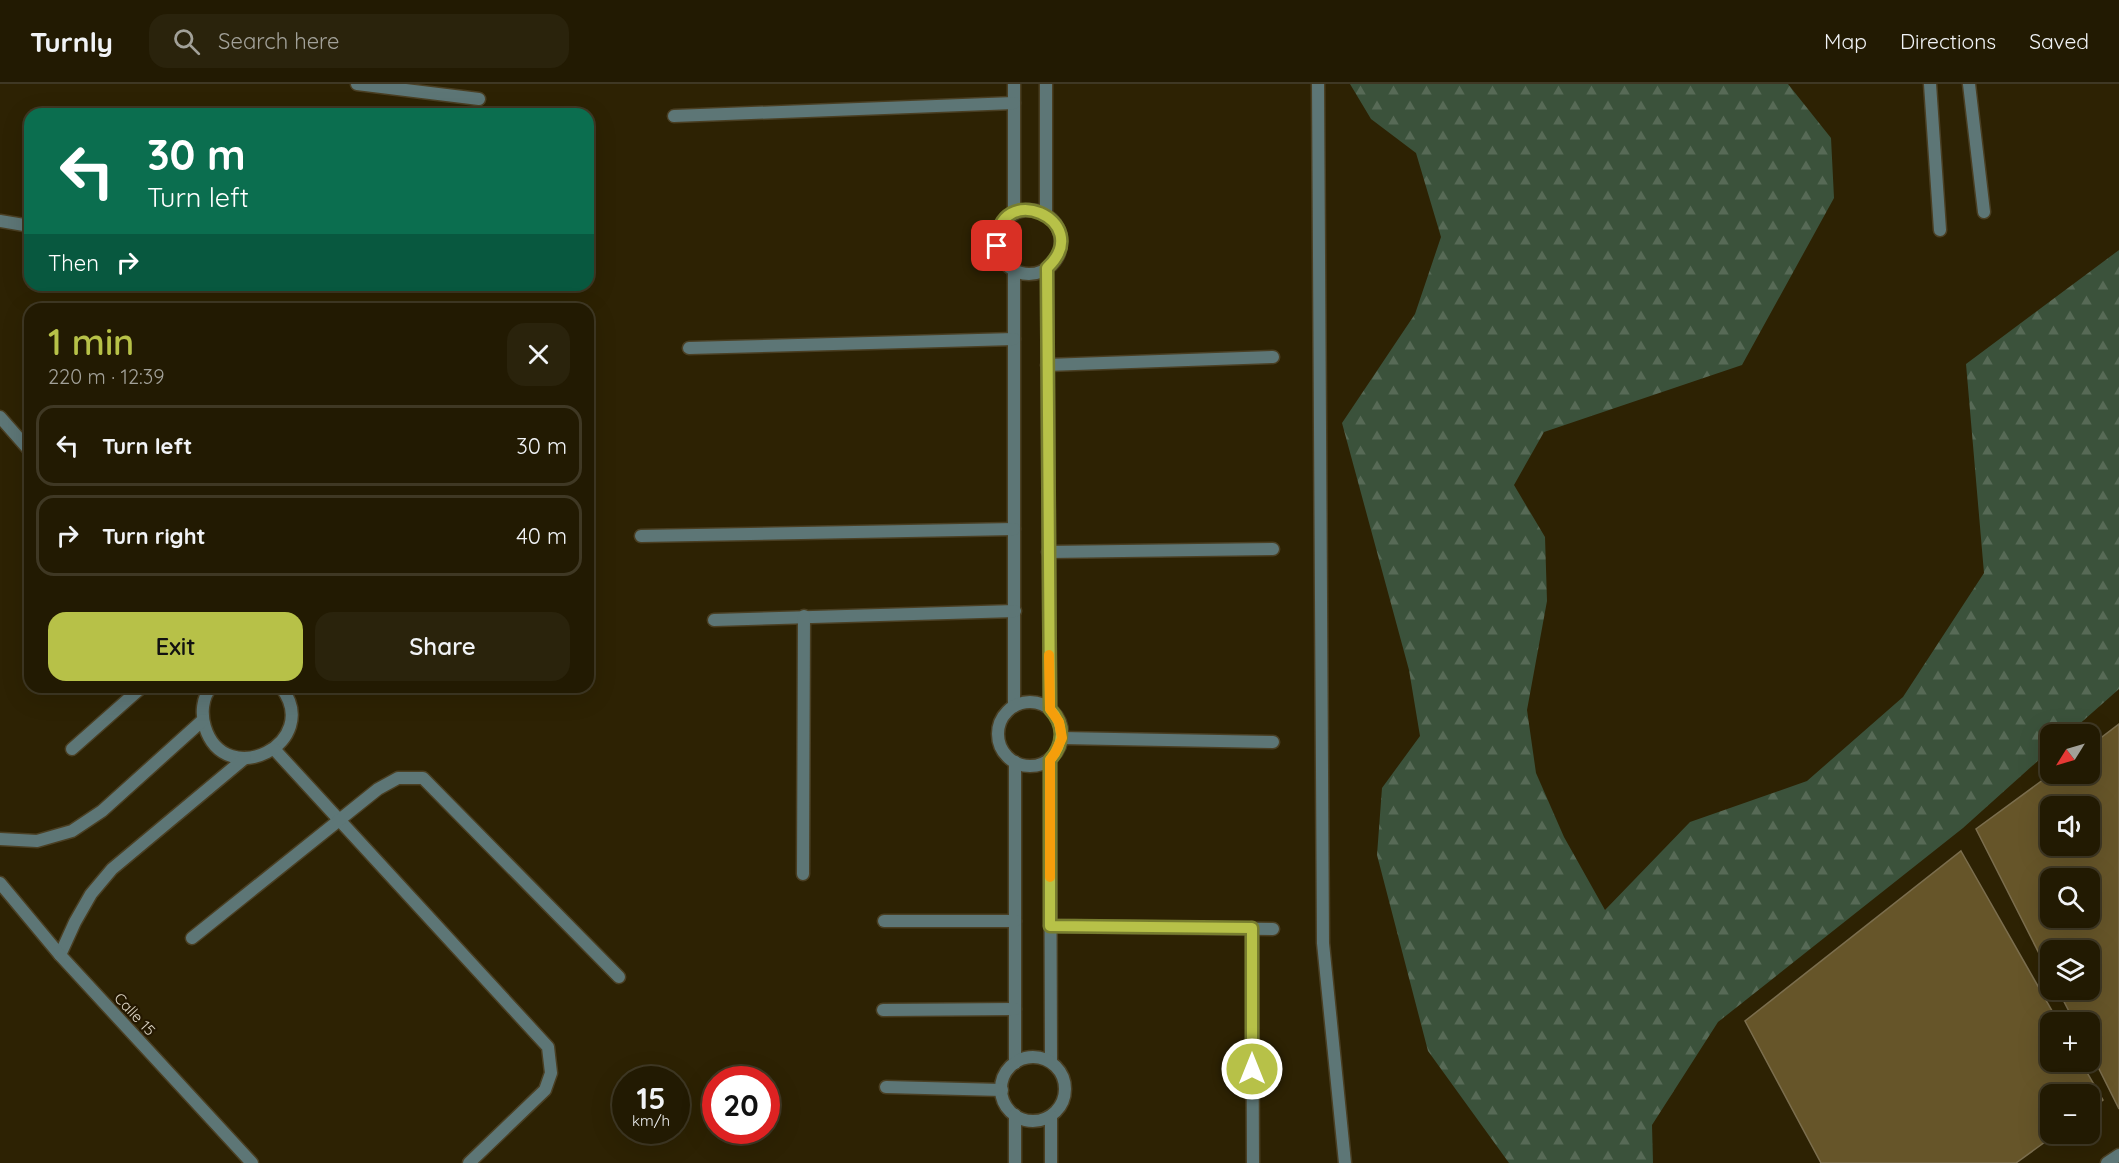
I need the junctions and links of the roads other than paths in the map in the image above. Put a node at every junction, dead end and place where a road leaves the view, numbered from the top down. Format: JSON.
{"nodes":[{"id":1,"x":357,"y":84,"type":"edge"},
{"id":2,"x":1014,"y":84,"type":"edge"},
{"id":3,"x":1046,"y":84,"type":"edge"},
{"id":4,"x":1318,"y":84,"type":"edge"},
{"id":5,"x":1930,"y":84,"type":"edge"},
{"id":6,"x":1969,"y":84,"type":"edge"},
{"id":7,"x":479,"y":99,"type":"dead end"},
{"id":8,"x":1014,"y":103,"type":"junction"},
{"id":9,"x":674,"y":116,"type":"dead end"},
{"id":10,"x":1984,"y":212,"type":"dead end"},
{"id":11,"x":1014,"y":213,"type":"junction"},
{"id":12,"x":1046,"y":215,"type":"junction"},
{"id":13,"x":0,"y":221,"type":"edge"},
{"id":14,"x":24,"y":225,"type":"edge"},
{"id":15,"x":1940,"y":230,"type":"dead end"},
{"id":16,"x":1047,"y":268,"type":"junction"},
{"id":17,"x":1014,"y":270,"type":"junction"},
{"id":18,"x":1014,"y":339,"type":"junction"},
{"id":19,"x":689,"y":348,"type":"dead end"},
{"id":20,"x":1273,"y":357,"type":"dead end"},
{"id":21,"x":1047,"y":366,"type":"junction"},
{"id":22,"x":0,"y":417,"type":"edge"},
{"id":23,"x":24,"y":444,"type":"edge"},
{"id":24,"x":1014,"y":529,"type":"junction"},
{"id":25,"x":641,"y":536,"type":"dead end"},
{"id":26,"x":1273,"y":549,"type":"dead end"},
{"id":27,"x":1048,"y":552,"type":"junction"},
{"id":28,"x":1015,"y":611,"type":"junction"},
{"id":29,"x":804,"y":616,"type":"junction"},
{"id":30,"x":714,"y":621,"type":"dead end"},
{"id":31,"x":135,"y":693,"type":"edge"},
{"id":32,"x":208,"y":693,"type":"edge"},
{"id":33,"x":285,"y":693,"type":"edge"},
{"id":34,"x":1014,"y":706,"type":"junction"},
{"id":35,"x":1050,"y":709,"type":"junction"},
{"id":36,"x":202,"y":720,"type":"junction"},
{"id":37,"x":1062,"y":738,"type":"junction"},
{"id":38,"x":1273,"y":741,"type":"dead end"},
{"id":39,"x":72,"y":749,"type":"dead end"},
{"id":40,"x":274,"y":749,"type":"junction"},
{"id":41,"x":245,"y":758,"type":"junction"},
{"id":42,"x":1050,"y":760,"type":"junction"},
{"id":43,"x":1015,"y":762,"type":"junction"},
{"id":44,"x":340,"y":821,"type":"junction"},
{"id":45,"x":0,"y":839,"type":"edge"},
{"id":46,"x":803,"y":874,"type":"dead end"},
{"id":47,"x":0,"y":883,"type":"edge"},
{"id":48,"x":884,"y":921,"type":"dead end"},
{"id":49,"x":1015,"y":921,"type":"junction"},
{"id":50,"x":1050,"y":926,"type":"junction"},
{"id":51,"x":1252,"y":928,"type":"junction"},
{"id":52,"x":1273,"y":929,"type":"dead end"},
{"id":53,"x":192,"y":938,"type":"dead end"},
{"id":54,"x":60,"y":955,"type":"junction"},
{"id":55,"x":619,"y":977,"type":"dead end"},
{"id":56,"x":1015,"y":1009,"type":"junction"},
{"id":57,"x":883,"y":1010,"type":"dead end"},
{"id":58,"x":1051,"y":1062,"type":"junction"},
{"id":59,"x":1015,"y":1063,"type":"junction"},
{"id":60,"x":886,"y":1087,"type":"dead end"},
{"id":61,"x":1002,"y":1090,"type":"junction"},
{"id":62,"x":1015,"y":1115,"type":"junction"},
{"id":63,"x":1051,"y":1116,"type":"junction"},
{"id":64,"x":2119,"y":1155,"type":"edge"},
{"id":65,"x":252,"y":1163,"type":"edge"},
{"id":66,"x":469,"y":1163,"type":"edge"},
{"id":67,"x":1015,"y":1163,"type":"edge"},
{"id":68,"x":1051,"y":1163,"type":"edge"},
{"id":69,"x":1253,"y":1163,"type":"edge"},
{"id":70,"x":1345,"y":1163,"type":"edge"},
{"id":71,"x":2107,"y":1163,"type":"edge"}],
"edges":[{"from":1,"to":7,"type":"street"},
{"from":2,"to":8,"type":"street"},
{"from":3,"to":12,"type":"street"},
{"from":4,"to":70,"type":"street"},
{"from":5,"to":15,"type":"street"},
{"from":6,"to":10,"type":"street"},
{"from":8,"to":9,"type":"street"},
{"from":8,"to":11,"type":"street"},
{"from":11,"to":12,"type":"street"},
{"from":11,"to":17,"type":"street"},
{"from":12,"to":16,"type":"street"},
{"from":13,"to":14,"type":"street"},
{"from":16,"to":17,"type":"street"},
{"from":16,"to":21,"type":"street"},
{"from":17,"to":18,"type":"street"},
{"from":18,"to":19,"type":"street"},
{"from":18,"to":24,"type":"street"},
{"from":20,"to":21,"type":"street"},
{"from":21,"to":27,"type":"street"},
{"from":22,"to":23,"type":"street"},
{"from":24,"to":25,"type":"street"},
{"from":24,"to":28,"type":"street"},
{"from":26,"to":27,"type":"street"},
{"from":27,"to":35,"type":"street"},
{"from":28,"to":29,"type":"street"},
{"from":28,"to":34,"type":"street"},
{"from":29,"to":30,"type":"street"},
{"from":29,"to":46,"type":"street"},
{"from":31,"to":39,"type":"street"},
{"from":32,"to":36,"type":"street"},
{"from":33,"to":40,"type":"street"},
{"from":34,"to":35,"type":"street"},
{"from":34,"to":43,"type":"street"},
{"from":35,"to":37,"type":"street"},
{"from":36,"to":41,"type":"street"},
{"from":36,"to":45,"type":"street"},
{"from":37,"to":38,"type":"street"},
{"from":37,"to":42,"type":"street"},
{"from":40,"to":41,"type":"street"},
{"from":40,"to":44,"type":"street"},
{"from":41,"to":54,"type":"street"},
{"from":42,"to":43,"type":"street"},
{"from":42,"to":50,"type":"street"},
{"from":43,"to":49,"type":"street"},
{"from":44,"to":53,"type":"street"},
{"from":44,"to":55,"type":"street"},
{"from":44,"to":66,"type":"street"},
{"from":47,"to":54,"type":"street","name":"Calle 15"},
{"from":48,"to":49,"type":"street"},
{"from":49,"to":56,"type":"street"},
{"from":50,"to":51,"type":"street"},
{"from":50,"to":58,"type":"street"},
{"from":51,"to":52,"type":"street"},
{"from":51,"to":69,"type":"street"},
{"from":54,"to":65,"type":"street","name":"Calle 15"},
{"from":56,"to":57,"type":"street"},
{"from":56,"to":59,"type":"street"},
{"from":58,"to":59,"type":"street"},
{"from":58,"to":63,"type":"street"},
{"from":59,"to":61,"type":"street"},
{"from":60,"to":61,"type":"street"},
{"from":61,"to":62,"type":"street"},
{"from":62,"to":63,"type":"street"},
{"from":62,"to":67,"type":"street"},
{"from":63,"to":68,"type":"street"},
{"from":64,"to":71,"type":"street"}]}
